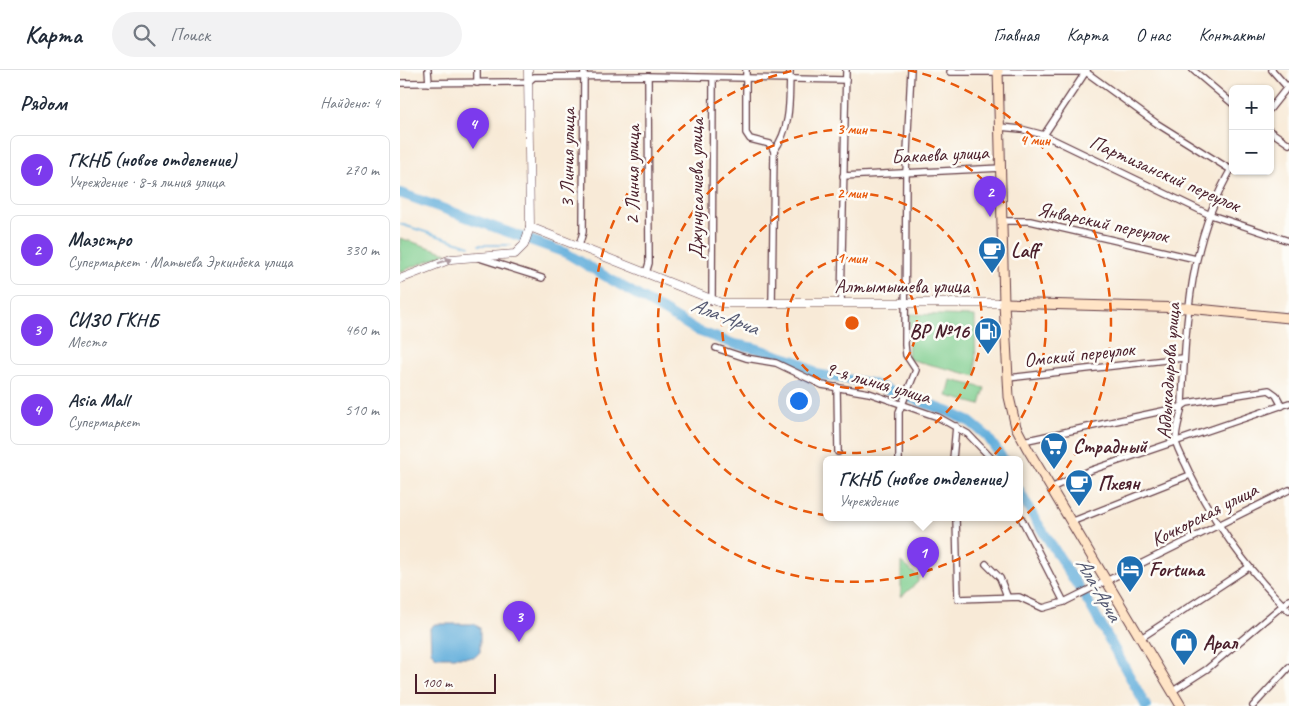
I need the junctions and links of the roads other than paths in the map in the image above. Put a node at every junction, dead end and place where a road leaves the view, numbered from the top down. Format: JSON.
{"nodes":[{"id":1,"x":428,"y":70,"type":"edge"},
{"id":2,"x":477,"y":70,"type":"edge"},
{"id":3,"x":528,"y":70,"type":"edge"},
{"id":4,"x":688,"y":70,"type":"edge"},
{"id":5,"x":746,"y":70,"type":"edge"},
{"id":6,"x":790,"y":70,"type":"edge"},
{"id":7,"x":846,"y":70,"type":"edge"},
{"id":8,"x":911,"y":70,"type":"edge"},
{"id":9,"x":1193,"y":70,"type":"edge"},
{"id":10,"x":1272,"y":70,"type":"edge"},
{"id":11,"x":998,"y":71,"type":"edge"},
{"id":12,"x":1086,"y":71,"type":"edge"},
{"id":13,"x":950,"y":72,"type":"dead end"},
{"id":14,"x":584,"y":73,"type":"edge"},
{"id":15,"x":648,"y":76,"type":"junction"},
{"id":16,"x":688,"y":77,"type":"junction"},
{"id":17,"x":713,"y":78,"type":"junction"},
{"id":18,"x":746,"y":78,"type":"junction"},
{"id":19,"x":790,"y":78,"type":"junction"},
{"id":20,"x":846,"y":80,"type":"junction"},
{"id":21,"x":528,"y":82,"type":"junction"},
{"id":22,"x":400,"y":83,"type":"edge"},
{"id":23,"x":428,"y":83,"type":"junction"},
{"id":24,"x":477,"y":83,"type":"junction"},
{"id":25,"x":1288,"y":86,"type":"edge"},
{"id":26,"x":1229,"y":101,"type":"edge"},
{"id":27,"x":1274,"y":104,"type":"edge"},
{"id":28,"x":1000,"y":128,"type":"junction"},
{"id":29,"x":1274,"y":134,"type":"edge"},
{"id":30,"x":1044,"y":135,"type":"junction"},
{"id":31,"x":1289,"y":144,"type":"edge"},
{"id":32,"x":774,"y":151,"type":"junction"},
{"id":33,"x":1229,"y":166,"type":"edge"},
{"id":34,"x":1001,"y":168,"type":"junction"},
{"id":35,"x":906,"y":173,"type":"junction"},
{"id":36,"x":1229,"y":174,"type":"edge"},
{"id":37,"x":843,"y":176,"type":"junction"},
{"id":38,"x":1208,"y":214,"type":"junction"},
{"id":39,"x":1003,"y":221,"type":"junction"},
{"id":40,"x":530,"y":229,"type":"junction"},
{"id":41,"x":1289,"y":241,"type":"edge"},
{"id":42,"x":579,"y":246,"type":"junction"},
{"id":43,"x":474,"y":256,"type":"junction"},
{"id":44,"x":1196,"y":259,"type":"junction"},
{"id":45,"x":646,"y":273,"type":"junction"},
{"id":46,"x":542,"y":278,"type":"dead end"},
{"id":47,"x":400,"y":279,"type":"edge"},
{"id":48,"x":712,"y":301,"type":"junction"},
{"id":49,"x":1004,"y":302,"type":"junction"},
{"id":50,"x":841,"y":303,"type":"junction"},
{"id":51,"x":906,"y":303,"type":"junction"},
{"id":52,"x":772,"y":304,"type":"junction"},
{"id":53,"x":1188,"y":308,"type":"junction"},
{"id":54,"x":1289,"y":318,"type":"edge"},
{"id":55,"x":716,"y":348,"type":"dead end"},
{"id":56,"x":1183,"y":358,"type":"junction"},
{"id":57,"x":1008,"y":378,"type":"junction"},
{"id":58,"x":837,"y":387,"type":"junction"},
{"id":59,"x":1289,"y":403,"type":"edge"},
{"id":60,"x":903,"y":404,"type":"junction"},
{"id":61,"x":1282,"y":406,"type":"junction"},
{"id":62,"x":1181,"y":407,"type":"junction"},
{"id":63,"x":956,"y":426,"type":"junction"},
{"id":64,"x":1024,"y":441,"type":"junction"},
{"id":65,"x":1176,"y":443,"type":"junction"},
{"id":66,"x":838,"y":452,"type":"dead end"},
{"id":67,"x":899,"y":456,"type":"edge"},
{"id":68,"x":953,"y":456,"type":"edge"},
{"id":69,"x":989,"y":456,"type":"edge"},
{"id":70,"x":1190,"y":475,"type":"junction"},
{"id":71,"x":1051,"y":488,"type":"junction"},
{"id":72,"x":1289,"y":490,"type":"edge"},
{"id":73,"x":956,"y":521,"type":"edge"},
{"id":74,"x":1023,"y":521,"type":"edge"},
{"id":75,"x":1071,"y":522,"type":"junction"},
{"id":76,"x":1220,"y":524,"type":"junction"},
{"id":77,"x":986,"y":564,"type":"dead end"},
{"id":78,"x":1249,"y":567,"type":"junction"},
{"id":79,"x":1107,"y":582,"type":"junction"},
{"id":80,"x":1007,"y":596,"type":"junction"},
{"id":81,"x":1289,"y":600,"type":"edge"},
{"id":82,"x":1064,"y":602,"type":"junction"},
{"id":83,"x":1283,"y":605,"type":"junction"},
{"id":84,"x":1289,"y":611,"type":"edge"},
{"id":85,"x":1141,"y":638,"type":"junction"},
{"id":86,"x":1289,"y":667,"type":"edge"},
{"id":87,"x":1173,"y":691,"type":"junction"},
{"id":88,"x":1182,"y":706,"type":"edge"},
{"id":89,"x":1253,"y":706,"type":"edge"}],
"edges":[{"from":1,"to":23,"type":"street"},
{"from":2,"to":24,"type":"street"},
{"from":3,"to":21,"type":"street"},
{"from":4,"to":16,"type":"street"},
{"from":5,"to":18,"type":"street"},
{"from":6,"to":19,"type":"street"},
{"from":7,"to":20,"type":"street"},
{"from":8,"to":35,"type":"street"},
{"from":9,"to":26,"type":"street"},
{"from":10,"to":25,"type":"street"},
{"from":11,"to":12,"type":"street"},
{"from":11,"to":13,"type":"street"},
{"from":11,"to":28,"type":"main road","name":"Бакаева улица"},
{"from":12,"to":30,"type":"street"},
{"from":12,"to":33,"type":"street"},
{"from":14,"to":15,"type":"street"},
{"from":14,"to":21,"type":"street"},
{"from":14,"to":42,"type":"street","name":"3 Линия улица"},
{"from":15,"to":16,"type":"street"},
{"from":15,"to":45,"type":"street","name":"2 Линия улица"},
{"from":16,"to":17,"type":"street"},
{"from":17,"to":18,"type":"street"},
{"from":17,"to":48,"type":"street","name":"Джунусалиева улица"},
{"from":18,"to":19,"type":"street"},
{"from":18,"to":32,"type":"street"},
{"from":19,"to":20,"type":"street"},
{"from":19,"to":32,"type":"street"},
{"from":20,"to":37,"type":"street"},
{"from":21,"to":24,"type":"street"},
{"from":21,"to":40,"type":"street"},
{"from":22,"to":23,"type":"street"},
{"from":23,"to":24,"type":"street"},
{"from":25,"to":27,"type":"street"},
{"from":28,"to":30,"type":"street","name":"Партизанский переулок"},
{"from":28,"to":34,"type":"main road","name":"Бакаева улица"},
{"from":29,"to":31,"type":"street"},
{"from":30,"to":38,"type":"street","name":"Партизанский переулок"},
{"from":32,"to":52,"type":"street"},
{"from":34,"to":35,"type":"street","name":"Бакаева улица"},
{"from":34,"to":39,"type":"main road"},
{"from":35,"to":37,"type":"street","name":"Бакаева улица"},
{"from":35,"to":51,"type":"street"},
{"from":36,"to":38,"type":"street","name":"Абдыкадырова улица"},
{"from":37,"to":50,"type":"street"},
{"from":38,"to":41,"type":"street","name":"Партизанский переулок"},
{"from":38,"to":44,"type":"street","name":"Абдыкадырова улица"},
{"from":39,"to":44,"type":"street","name":"Январский переулок"},
{"from":39,"to":49,"type":"main road"},
{"from":40,"to":42,"type":"street","name":"Алтымышева улица"},
{"from":40,"to":43,"type":"street"},
{"from":42,"to":45,"type":"street","name":"Алтымышева улица"},
{"from":43,"to":46,"type":"street"},
{"from":47,"to":43,"type":"street","one_way":true},
{"from":44,"to":53,"type":"street","name":"Абдыкадырова улица"},
{"from":45,"to":48,"type":"street","name":"Алтымышева улица"},
{"from":48,"to":52,"type":"street","name":"Алтымышева улица"},
{"from":49,"to":51,"type":"street","name":"Алтымышева улица"},
{"from":49,"to":53,"type":"main road","name":"Алтымышева улица"},
{"from":49,"to":57,"type":"main road"},
{"from":50,"to":51,"type":"street","name":"Алтымышева улица"},
{"from":50,"to":52,"type":"street","name":"Алтымышева улица"},
{"from":51,"to":60,"type":"street"},
{"from":53,"to":54,"type":"main road","name":"Алтымышева улица"},
{"from":53,"to":56,"type":"street","name":"Абдыкадырова улица"},
{"from":55,"to":58,"type":"street","name":"9-я линия улица"},
{"from":56,"to":57,"type":"street","name":"Омский переулок"},
{"from":56,"to":62,"type":"street","name":"Абдыкадырова улица"},
{"from":57,"to":64,"type":"main road"},
{"from":58,"to":60,"type":"street","name":"9-я линия улица"},
{"from":58,"to":66,"type":"street"},
{"from":59,"to":61,"type":"street"},
{"from":60,"to":63,"type":"street","name":"9-я линия улица"},
{"from":60,"to":67,"type":"street"},
{"from":61,"to":62,"type":"street"},
{"from":61,"to":65,"type":"street"},
{"from":62,"to":64,"type":"street"},
{"from":62,"to":65,"type":"street","name":"Абдыкадырова улица"},
{"from":63,"to":68,"type":"street"},
{"from":63,"to":69,"type":"street","name":"9-я линия улица"},
{"from":64,"to":71,"type":"main road"},
{"from":65,"to":70,"type":"street","name":"Абдыкадырова улица"},
{"from":65,"to":71,"type":"street"},
{"from":70,"to":75,"type":"street"},
{"from":70,"to":76,"type":"street","name":"Абдыкадырова улица"},
{"from":71,"to":75,"type":"main road"},
{"from":72,"to":76,"type":"street","name":"Кочкорская улица"},
{"from":73,"to":80,"type":"street"},
{"from":74,"to":82,"type":"street"},
{"from":75,"to":79,"type":"main road"},
{"from":76,"to":78,"type":"street","name":"Абдыкадырова улица"},
{"from":76,"to":79,"type":"street","name":"Кочкорская улица"},
{"from":77,"to":80,"type":"street"},
{"from":78,"to":83,"type":"street","name":"Абдыкадырова улица"},
{"from":78,"to":85,"type":"street"},
{"from":79,"to":82,"type":"street"},
{"from":79,"to":85,"type":"main road"},
{"from":80,"to":82,"type":"street"},
{"from":81,"to":83,"type":"street"},
{"from":83,"to":84,"type":"street","name":"Абдыкадырова улица"},
{"from":83,"to":87,"type":"street"},
{"from":85,"to":87,"type":"main road"},
{"from":86,"to":89,"type":"street"},
{"from":87,"to":88,"type":"main road"}]}
